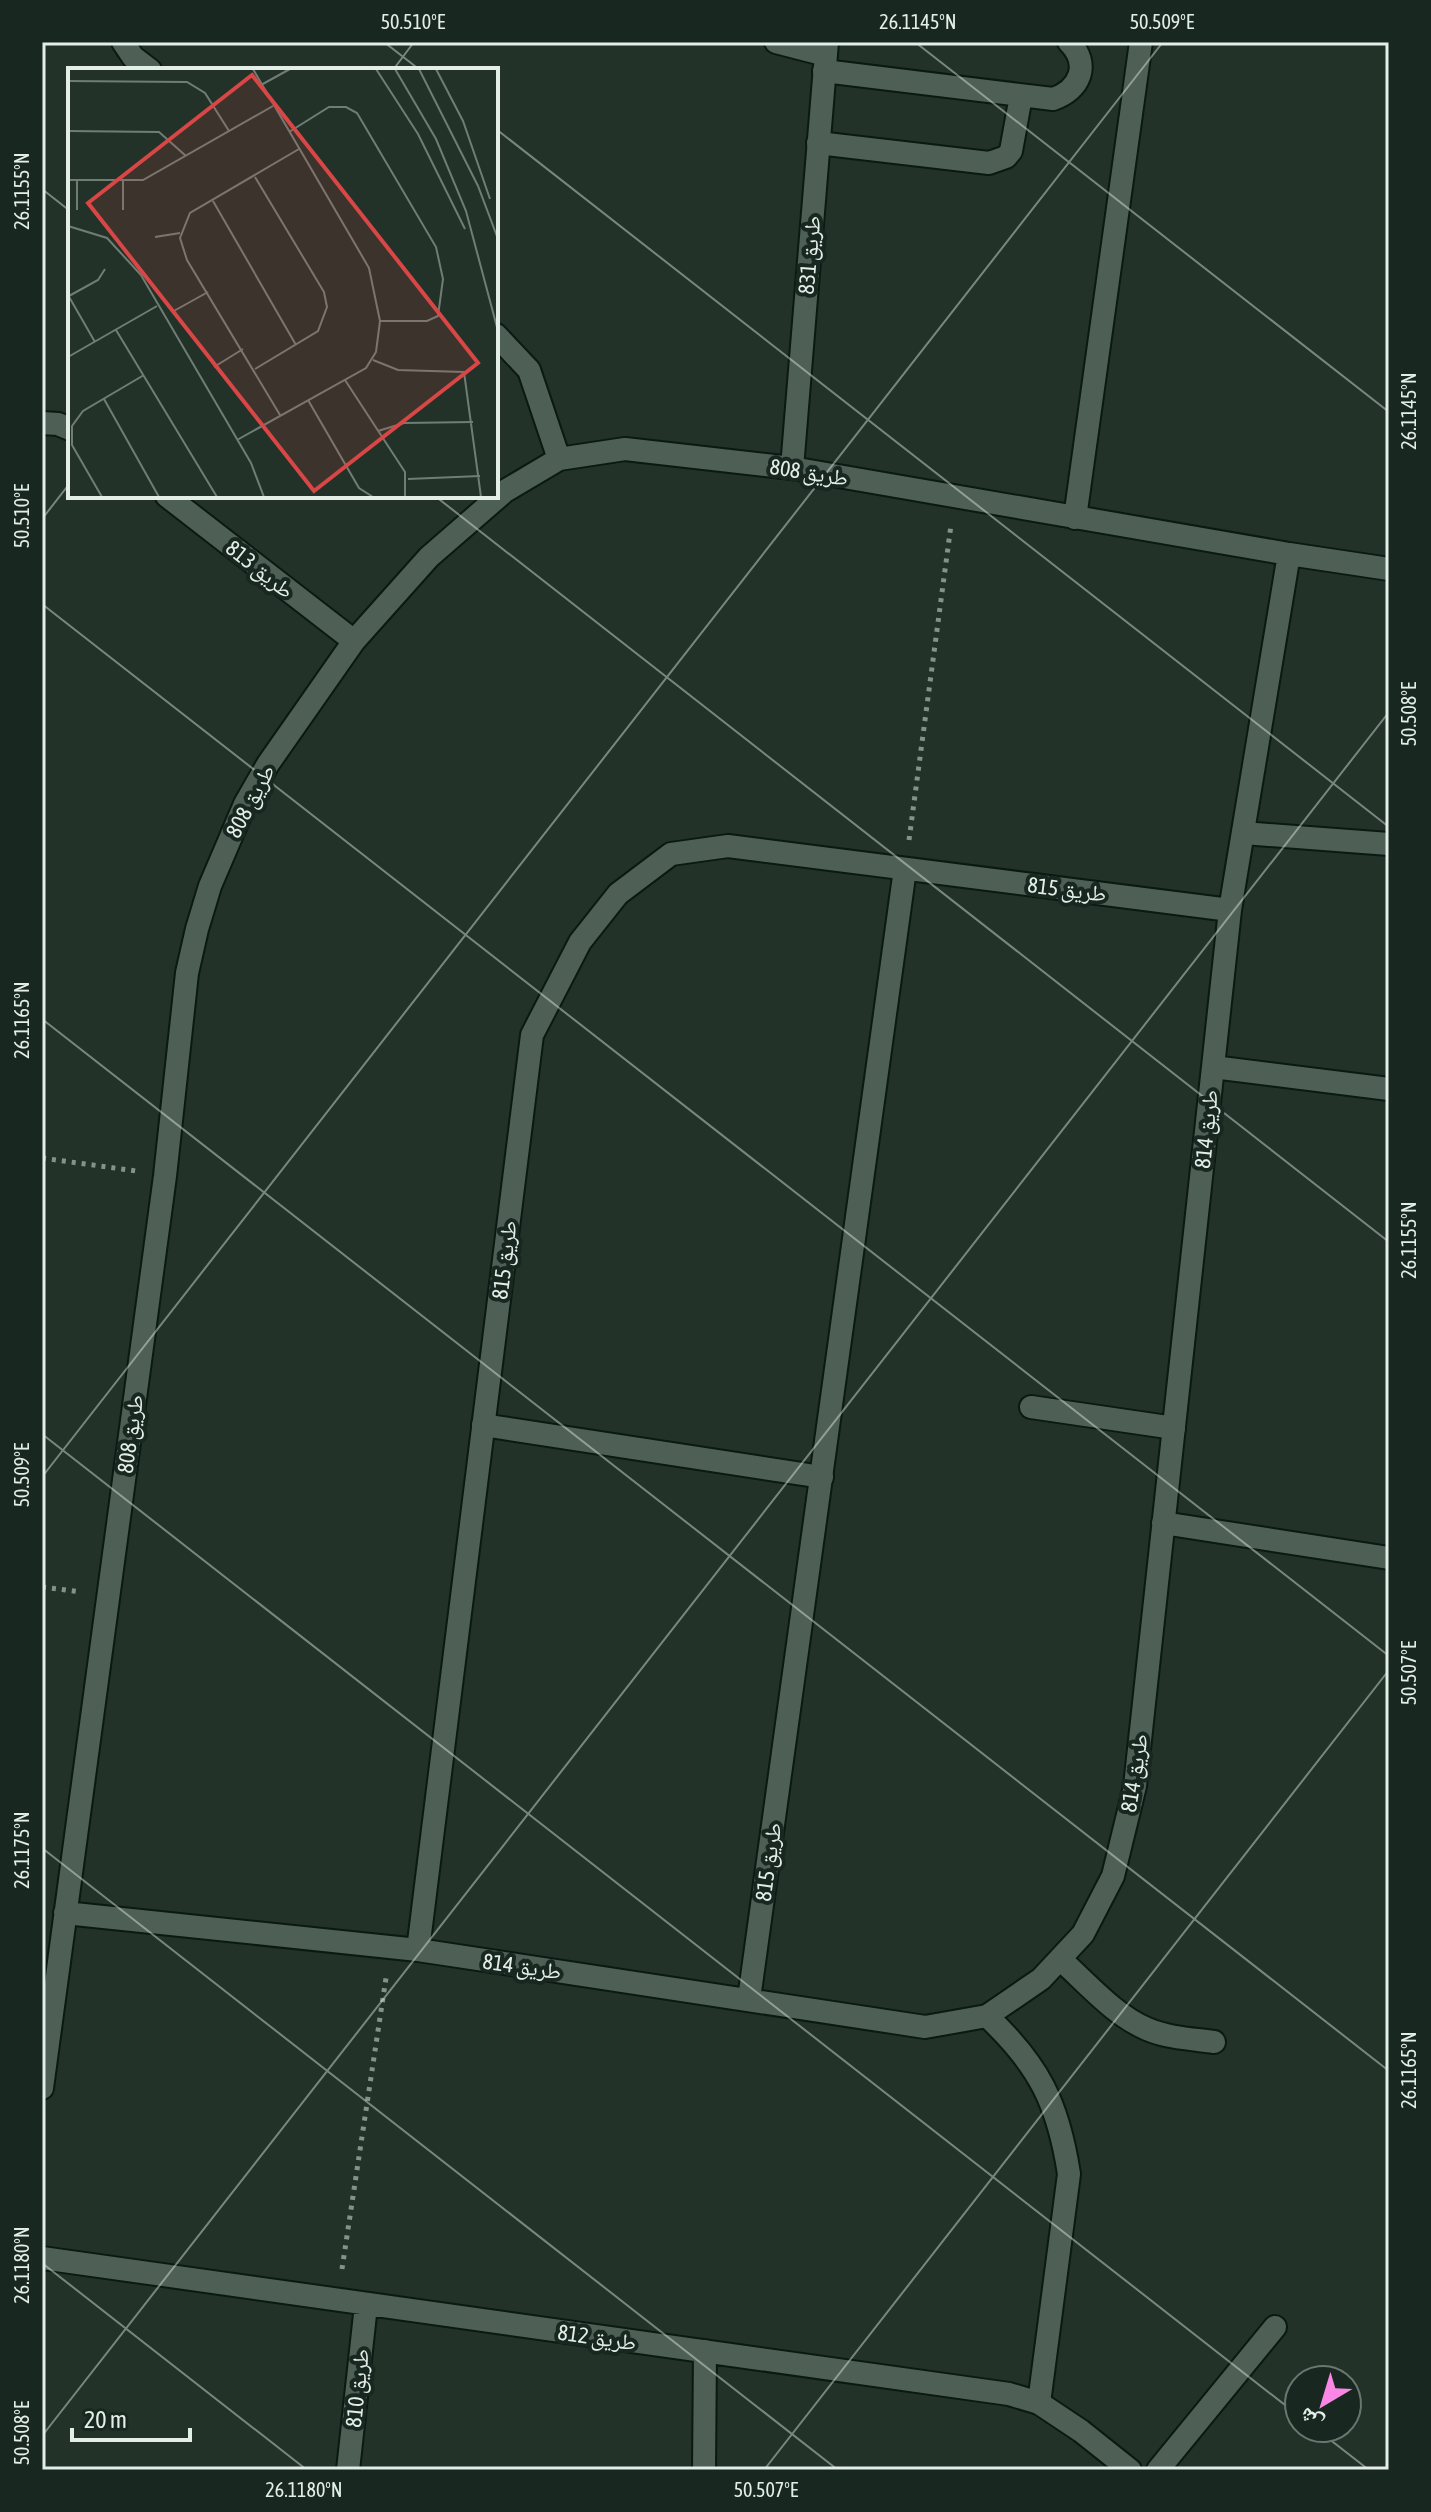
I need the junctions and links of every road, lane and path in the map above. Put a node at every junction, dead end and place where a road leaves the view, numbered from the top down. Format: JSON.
{"nodes":[{"id":1,"x":123,"y":42,"type":"edge"},
{"id":2,"x":776,"y":42,"type":"edge"},
{"id":3,"x":1069,"y":42,"type":"edge"},
{"id":4,"x":1141,"y":42,"type":"edge"},
{"id":5,"x":826,"y":56,"type":"edge"},
{"id":6,"x":147,"y":68,"type":"edge"},
{"id":7,"x":1021,"y":96,"type":"junction"},
{"id":8,"x":818,"y":143,"type":"junction"},
{"id":9,"x":498,"y":337,"type":"edge"},
{"id":10,"x":42,"y":423,"type":"edge"},
{"id":11,"x":68,"y":428,"type":"edge"},
{"id":12,"x":559,"y":459,"type":"junction"},
{"id":13,"x":792,"y":468,"type":"junction"},
{"id":14,"x":954,"y":496,"type":"junction"},
{"id":15,"x":498,"y":497,"type":"edge"},
{"id":16,"x":170,"y":498,"type":"edge"},
{"id":17,"x":497,"y":498,"type":"edge"},
{"id":18,"x":1075,"y":518,"type":"junction"},
{"id":19,"x":1289,"y":554,"type":"junction"},
{"id":20,"x":1389,"y":569,"type":"edge"},
{"id":21,"x":354,"y":641,"type":"junction"},
{"id":22,"x":1243,"y":833,"type":"junction"},
{"id":23,"x":1389,"y":844,"type":"edge"},
{"id":24,"x":905,"y":869,"type":"junction"},
{"id":25,"x":1230,"y":910,"type":"junction"},
{"id":26,"x":1213,"y":1067,"type":"junction"},
{"id":27,"x":1389,"y":1089,"type":"edge"},
{"id":28,"x":42,"y":1158,"type":"edge"},
{"id":29,"x":165,"y":1176,"type":"junction"},
{"id":30,"x":1031,"y":1407,"type":"dead end"},
{"id":31,"x":483,"y":1425,"type":"junction"},
{"id":32,"x":1174,"y":1428,"type":"junction"},
{"id":33,"x":822,"y":1477,"type":"junction"},
{"id":34,"x":1163,"y":1523,"type":"junction"},
{"id":35,"x":1389,"y":1558,"type":"edge"},
{"id":36,"x":65,"y":1913,"type":"junction"},
{"id":37,"x":391,"y":1948,"type":"junction"},
{"id":38,"x":418,"y":1950,"type":"junction"},
{"id":39,"x":1060,"y":1959,"type":"junction"},
{"id":40,"x":749,"y":1999,"type":"junction"},
{"id":41,"x":987,"y":2016,"type":"junction"},
{"id":42,"x":1214,"y":2042,"type":"dead end"},
{"id":43,"x":44,"y":2046,"type":"edge"},
{"id":44,"x":42,"y":2088,"type":"edge"},
{"id":45,"x":42,"y":2258,"type":"edge"},
{"id":46,"x":337,"y":2301,"type":"junction"},
{"id":47,"x":366,"y":2305,"type":"junction"},
{"id":48,"x":1275,"y":2327,"type":"dead end"},
{"id":49,"x":705,"y":2351,"type":"junction"},
{"id":50,"x":1039,"y":2403,"type":"junction"},
{"id":51,"x":348,"y":2470,"type":"edge"},
{"id":52,"x":704,"y":2470,"type":"edge"},
{"id":53,"x":1130,"y":2470,"type":"edge"},
{"id":54,"x":1158,"y":2470,"type":"edge"}],
"edges":[{"from":1,"to":6,"type":"street"},
{"from":2,"to":5,"type":"street"},
{"from":3,"to":7,"type":"street"},
{"from":4,"to":18,"type":"street"},
{"from":5,"to":7,"type":"street"},
{"from":5,"to":8,"type":"street","name":"طريق 831"},
{"from":7,"to":8,"type":"street"},
{"from":8,"to":13,"type":"street","name":"طريق 831"},
{"from":9,"to":12,"type":"street"},
{"from":10,"to":11,"type":"street"},
{"from":12,"to":13,"type":"street","name":"طريق 808"},
{"from":12,"to":15,"type":"street","name":"طريق 808"},
{"from":13,"to":14,"type":"street","name":"طريق 808"},
{"from":14,"to":18,"type":"street","name":"طريق 808"},
{"from":14,"to":24,"type":"path"},
{"from":16,"to":21,"type":"street","name":"طريق 813"},
{"from":17,"to":21,"type":"street","name":"طريق 808"},
{"from":18,"to":19,"type":"street","name":"طريق 808"},
{"from":19,"to":20,"type":"street","name":"طريق 808"},
{"from":19,"to":22,"type":"street","name":"طريق 814"},
{"from":21,"to":29,"type":"street","name":"طريق 808"},
{"from":22,"to":23,"type":"street"},
{"from":22,"to":25,"type":"street","name":"طريق 814"},
{"from":24,"to":25,"type":"street","name":"طريق 815"},
{"from":24,"to":31,"type":"street","name":"طريق 815"},
{"from":24,"to":33,"type":"street","name":"طريق 815"},
{"from":25,"to":26,"type":"street","name":"طريق 814"},
{"from":26,"to":27,"type":"street"},
{"from":26,"to":32,"type":"street","name":"طريق 814"},
{"from":28,"to":29,"type":"path"},
{"from":29,"to":36,"type":"street","name":"طريق 808"},
{"from":30,"to":32,"type":"street"},
{"from":31,"to":33,"type":"street"},
{"from":31,"to":38,"type":"street","name":"طريق 815"},
{"from":32,"to":34,"type":"street","name":"طريق 814"},
{"from":33,"to":40,"type":"street","name":"طريق 815"},
{"from":34,"to":35,"type":"street"},
{"from":34,"to":39,"type":"street","name":"طريق 814"},
{"from":36,"to":37,"type":"street","name":"طريق 814"},
{"from":36,"to":43,"type":"street","name":"طريق 808"},
{"from":37,"to":38,"type":"street","name":"طريق 814"},
{"from":37,"to":46,"type":"path"},
{"from":38,"to":40,"type":"street","name":"طريق 814"},
{"from":39,"to":41,"type":"street","name":"طريق 814"},
{"from":39,"to":42,"type":"street"},
{"from":40,"to":41,"type":"street","name":"طريق 814"},
{"from":41,"to":50,"type":"street"},
{"from":43,"to":44,"type":"street","name":"طريق 808"},
{"from":45,"to":46,"type":"street","name":"طريق 812"},
{"from":46,"to":47,"type":"street","name":"طريق 812"},
{"from":47,"to":49,"type":"street","name":"طريق 812"},
{"from":47,"to":51,"type":"street","name":"طريق 810"},
{"from":48,"to":54,"type":"street"},
{"from":49,"to":50,"type":"street","name":"طريق 812"},
{"from":49,"to":52,"type":"street"},
{"from":50,"to":53,"type":"street","name":"طريق 812"}]}
